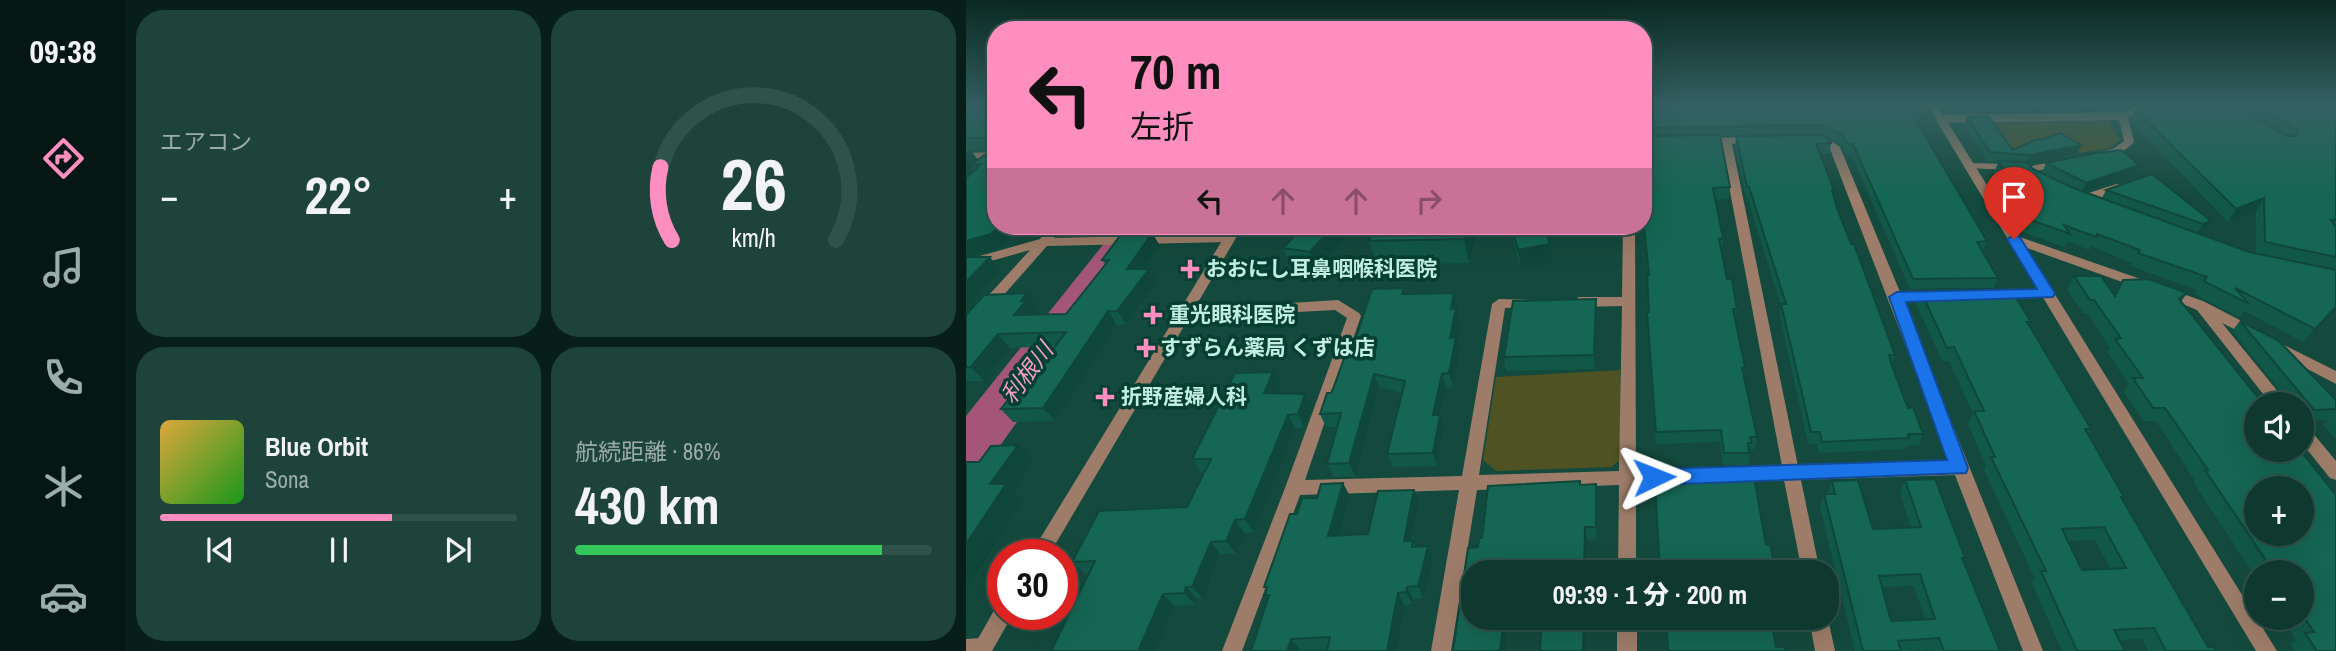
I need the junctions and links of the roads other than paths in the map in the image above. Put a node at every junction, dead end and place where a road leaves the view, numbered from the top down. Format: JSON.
{"nodes":[{"id":1,"x":1950,"y":135,"type":"edge"},
{"id":2,"x":2127,"y":135,"type":"edge"},
{"id":3,"x":1768,"y":140,"type":"edge"},
{"id":4,"x":1809,"y":140,"type":"edge"},
{"id":5,"x":1727,"y":141,"type":"junction"},
{"id":6,"x":1685,"y":142,"type":"edge"},
{"id":7,"x":2091,"y":156,"type":"edge"},
{"id":8,"x":966,"y":158,"type":"edge"},
{"id":9,"x":2078,"y":159,"type":"edge"},
{"id":10,"x":987,"y":160,"type":"edge"},
{"id":11,"x":1969,"y":166,"type":"junction"},
{"id":12,"x":2026,"y":170,"type":"junction"},
{"id":13,"x":2045,"y":183,"type":"edge"},
{"id":14,"x":2122,"y":186,"type":"edge"},
{"id":15,"x":2070,"y":195,"type":"edge"},
{"id":16,"x":2083,"y":199,"type":"junction"},
{"id":17,"x":2109,"y":209,"type":"edge"},
{"id":18,"x":1050,"y":235,"type":"edge"},
{"id":19,"x":1176,"y":235,"type":"edge"},
{"id":20,"x":1231,"y":235,"type":"edge"},
{"id":21,"x":1629,"y":235,"type":"edge"},
{"id":22,"x":2014,"y":239,"type":"junction"},
{"id":23,"x":1043,"y":242,"type":"junction"},
{"id":24,"x":966,"y":264,"type":"edge"},
{"id":25,"x":2047,"y":293,"type":"junction"},
{"id":26,"x":1979,"y":295,"type":"edge"},
{"id":27,"x":1951,"y":296,"type":"edge"},
{"id":28,"x":1897,"y":297,"type":"junction"},
{"id":29,"x":1630,"y":301,"type":"junction"},
{"id":30,"x":2198,"y":304,"type":"junction"},
{"id":31,"x":1185,"y":313,"type":"junction"},
{"id":32,"x":966,"y":329,"type":"edge"},
{"id":33,"x":2336,"y":378,"type":"edge"},
{"id":34,"x":2270,"y":392,"type":"edge"},
{"id":35,"x":2314,"y":446,"type":"edge"},
{"id":36,"x":1959,"y":468,"type":"junction"},
{"id":37,"x":1793,"y":473,"type":"junction"},
{"id":38,"x":2336,"y":473,"type":"edge"},
{"id":39,"x":1626,"y":477,"type":"junction"},
{"id":40,"x":1470,"y":482,"type":"junction"},
{"id":41,"x":1294,"y":488,"type":"junction"},
{"id":42,"x":1049,"y":539,"type":"edge"},
{"id":43,"x":1627,"y":560,"type":"edge"},
{"id":44,"x":1809,"y":560,"type":"edge"},
{"id":45,"x":991,"y":630,"type":"edge"},
{"id":46,"x":1627,"y":630,"type":"edge"},
{"id":47,"x":1821,"y":630,"type":"edge"},
{"id":48,"x":976,"y":649,"type":"edge"},
{"id":49,"x":1232,"y":651,"type":"edge"},
{"id":50,"x":1441,"y":651,"type":"edge"},
{"id":51,"x":1627,"y":651,"type":"edge"},
{"id":52,"x":1825,"y":651,"type":"edge"},
{"id":53,"x":2033,"y":651,"type":"edge"},
{"id":54,"x":2267,"y":651,"type":"edge"}],
"edges":[{"from":1,"to":11,"type":"street"},
{"from":2,"to":7,"type":"street"},
{"from":3,"to":5,"type":"street"},
{"from":4,"to":28,"type":"street"},
{"from":5,"to":6,"type":"street"},
{"from":5,"to":37,"type":"street"},
{"from":8,"to":10,"type":"lane"},
{"from":9,"to":12,"type":"street"},
{"from":11,"to":12,"type":"street"},
{"from":11,"to":22,"type":"street"},
{"from":12,"to":13,"type":"street"},
{"from":14,"to":16,"type":"lane"},
{"from":15,"to":16,"type":"street"},
{"from":16,"to":17,"type":"street"},
{"from":18,"to":23,"type":"street"},
{"from":19,"to":23,"type":"street"},
{"from":20,"to":31,"type":"street"},
{"from":21,"to":29,"type":"street"},
{"from":22,"to":25,"type":"street"},
{"from":22,"to":30,"type":"street"},
{"from":23,"to":24,"type":"street"},
{"from":23,"to":32,"type":"street"},
{"from":25,"to":26,"type":"street"},
{"from":25,"to":54,"type":"street"},
{"from":27,"to":28,"type":"street"},
{"from":28,"to":36,"type":"street"},
{"from":29,"to":39,"type":"street"},
{"from":29,"to":40,"type":"street"},
{"from":30,"to":33,"type":"street"},
{"from":30,"to":34,"type":"street"},
{"from":31,"to":41,"type":"street"},
{"from":31,"to":42,"type":"street"},
{"from":35,"to":38,"type":"street"},
{"from":36,"to":37,"type":"street"},
{"from":36,"to":53,"type":"street"},
{"from":37,"to":39,"type":"street"},
{"from":37,"to":44,"type":"street"},
{"from":39,"to":40,"type":"street"},
{"from":39,"to":43,"type":"street"},
{"from":40,"to":41,"type":"street"},
{"from":40,"to":50,"type":"street"},
{"from":41,"to":49,"type":"street"},
{"from":45,"to":48,"type":"street"},
{"from":46,"to":51,"type":"street"},
{"from":47,"to":52,"type":"street"}]}
